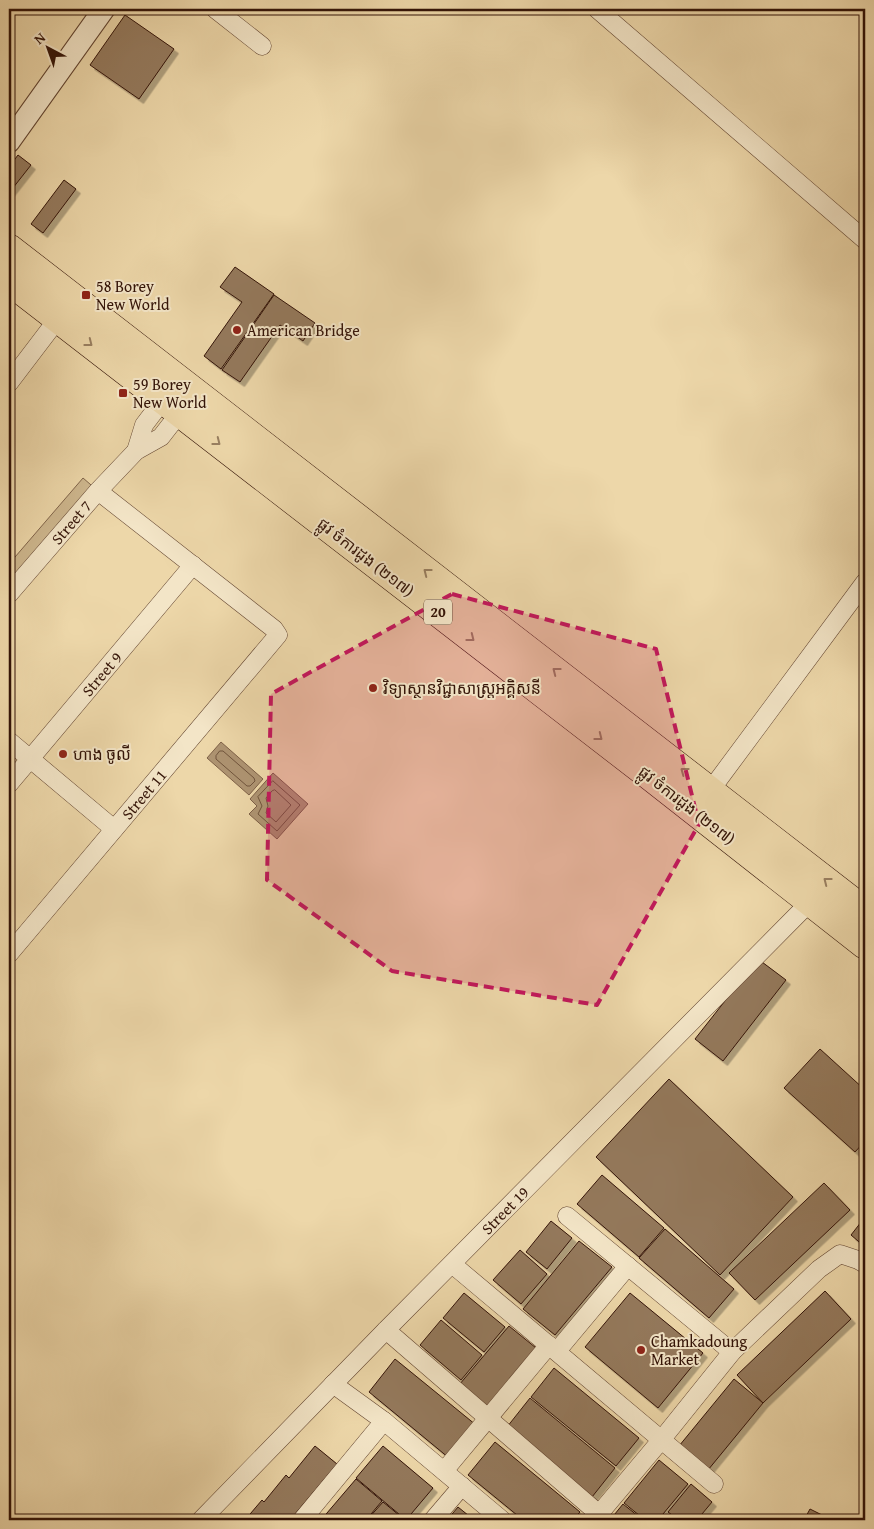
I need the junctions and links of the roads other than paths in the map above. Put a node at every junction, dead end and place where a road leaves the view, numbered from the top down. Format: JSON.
{"nodes":[{"id":1,"x":104,"y":9,"type":"edge"},
{"id":2,"x":215,"y":9,"type":"edge"},
{"id":3,"x":596,"y":9,"type":"edge"},
{"id":4,"x":262,"y":46,"type":"dead end"},
{"id":5,"x":9,"y":142,"type":"edge"},
{"id":6,"x":865,"y":240,"type":"edge"},
{"id":7,"x":9,"y":248,"type":"edge"},
{"id":8,"x":9,"y":281,"type":"edge"},
{"id":9,"x":66,"y":309,"type":"junction"},
{"id":10,"x":9,"y":383,"type":"edge"},
{"id":11,"x":179,"y":397,"type":"junction"},
{"id":12,"x":98,"y":491,"type":"junction"},
{"id":13,"x":193,"y":565,"type":"junction"},
{"id":14,"x":865,"y":582,"type":"edge"},
{"id":15,"x":9,"y":594,"type":"edge"},
{"id":16,"x":9,"y":741,"type":"edge"},
{"id":17,"x":30,"y":758,"type":"junction"},
{"id":18,"x":9,"y":784,"type":"edge"},
{"id":19,"x":703,"y":801,"type":"junction"},
{"id":20,"x":114,"y":829,"type":"junction"},
{"id":21,"x":810,"y":902,"type":"junction"},
{"id":22,"x":865,"y":911,"type":"edge"},
{"id":23,"x":865,"y":945,"type":"edge"},
{"id":24,"x":9,"y":954,"type":"edge"},
{"id":25,"x":567,"y":1216,"type":"dead end"},
{"id":26,"x":452,"y":1264,"type":"junction"},
{"id":27,"x":865,"y":1264,"type":"edge"},
{"id":28,"x":628,"y":1266,"type":"junction"},
{"id":29,"x":386,"y":1330,"type":"junction"},
{"id":30,"x":553,"y":1348,"type":"junction"},
{"id":31,"x":732,"y":1352,"type":"junction"},
{"id":32,"x":333,"y":1384,"type":"junction"},
{"id":33,"x":488,"y":1419,"type":"junction"},
{"id":34,"x":384,"y":1421,"type":"junction"},
{"id":35,"x":662,"y":1439,"type":"junction"},
{"id":36,"x":444,"y":1472,"type":"junction"},
{"id":37,"x":714,"y":1484,"type":"dead end"},
{"id":38,"x":462,"y":1486,"type":"junction"},
{"id":39,"x":597,"y":1517,"type":"edge"},
{"id":40,"x":200,"y":1520,"type":"edge"},
{"id":41,"x":302,"y":1520,"type":"edge"},
{"id":42,"x":433,"y":1520,"type":"edge"},
{"id":43,"x":502,"y":1520,"type":"edge"}],
"edges":[{"from":1,"to":5,"type":"street"},
{"from":2,"to":4,"type":"street"},
{"from":3,"to":6,"type":"street"},
{"from":7,"to":9,"type":"main road","name":"ផ្លូវ ចំការដូង (២១៧)","number":"20"},
{"from":8,"to":9,"type":"main road","name":"ផ្លូវ ចំការដូង (២១៧)","number":"20"},
{"from":9,"to":10,"type":"street"},
{"from":9,"to":11,"type":"main road","name":"ផ្លូវ ចំការដូង (២១៧)","number":"20"},
{"from":11,"to":12,"type":"street","name":"Street 7"},
{"from":11,"to":19,"type":"main road","name":"ផ្លូវ ចំការដូង (២១៧)","number":"20"},
{"from":12,"to":13,"type":"street"},
{"from":12,"to":15,"type":"street","name":"Street 7"},
{"from":13,"to":17,"type":"street","name":"Street 9"},
{"from":13,"to":20,"type":"street","name":"Street 11"},
{"from":14,"to":19,"type":"street"},
{"from":16,"to":17,"type":"street"},
{"from":17,"to":18,"type":"street","name":"Street 9"},
{"from":17,"to":20,"type":"street"},
{"from":19,"to":21,"type":"main road","name":"ផ្លូវ ចំការដូង (២១៧)","number":"20"},
{"from":22,"to":19,"type":"main road","name":"ផ្លូវ ចំការដូង (២១៧)","number":"20","one_way":true},
{"from":20,"to":24,"type":"street","name":"Street 11"},
{"from":21,"to":23,"type":"main road","name":"ផ្លូវ ចំការដូង (២១៧)","number":"20"},
{"from":21,"to":26,"type":"street","name":"Street 19"},
{"from":25,"to":28,"type":"street"},
{"from":26,"to":29,"type":"street","name":"Street 19"},
{"from":26,"to":30,"type":"street"},
{"from":27,"to":31,"type":"street"},
{"from":28,"to":30,"type":"street"},
{"from":28,"to":31,"type":"street"},
{"from":29,"to":32,"type":"street","name":"Street 19"},
{"from":29,"to":33,"type":"street"},
{"from":30,"to":33,"type":"street"},
{"from":30,"to":35,"type":"street"},
{"from":31,"to":35,"type":"street"},
{"from":32,"to":34,"type":"street"},
{"from":32,"to":40,"type":"street","name":"Street 19"},
{"from":33,"to":36,"type":"street"},
{"from":33,"to":39,"type":"street"},
{"from":34,"to":36,"type":"street"},
{"from":34,"to":41,"type":"street"},
{"from":35,"to":37,"type":"street"},
{"from":35,"to":39,"type":"street"},
{"from":36,"to":38,"type":"street"},
{"from":38,"to":42,"type":"street"},
{"from":38,"to":43,"type":"street"}]}
